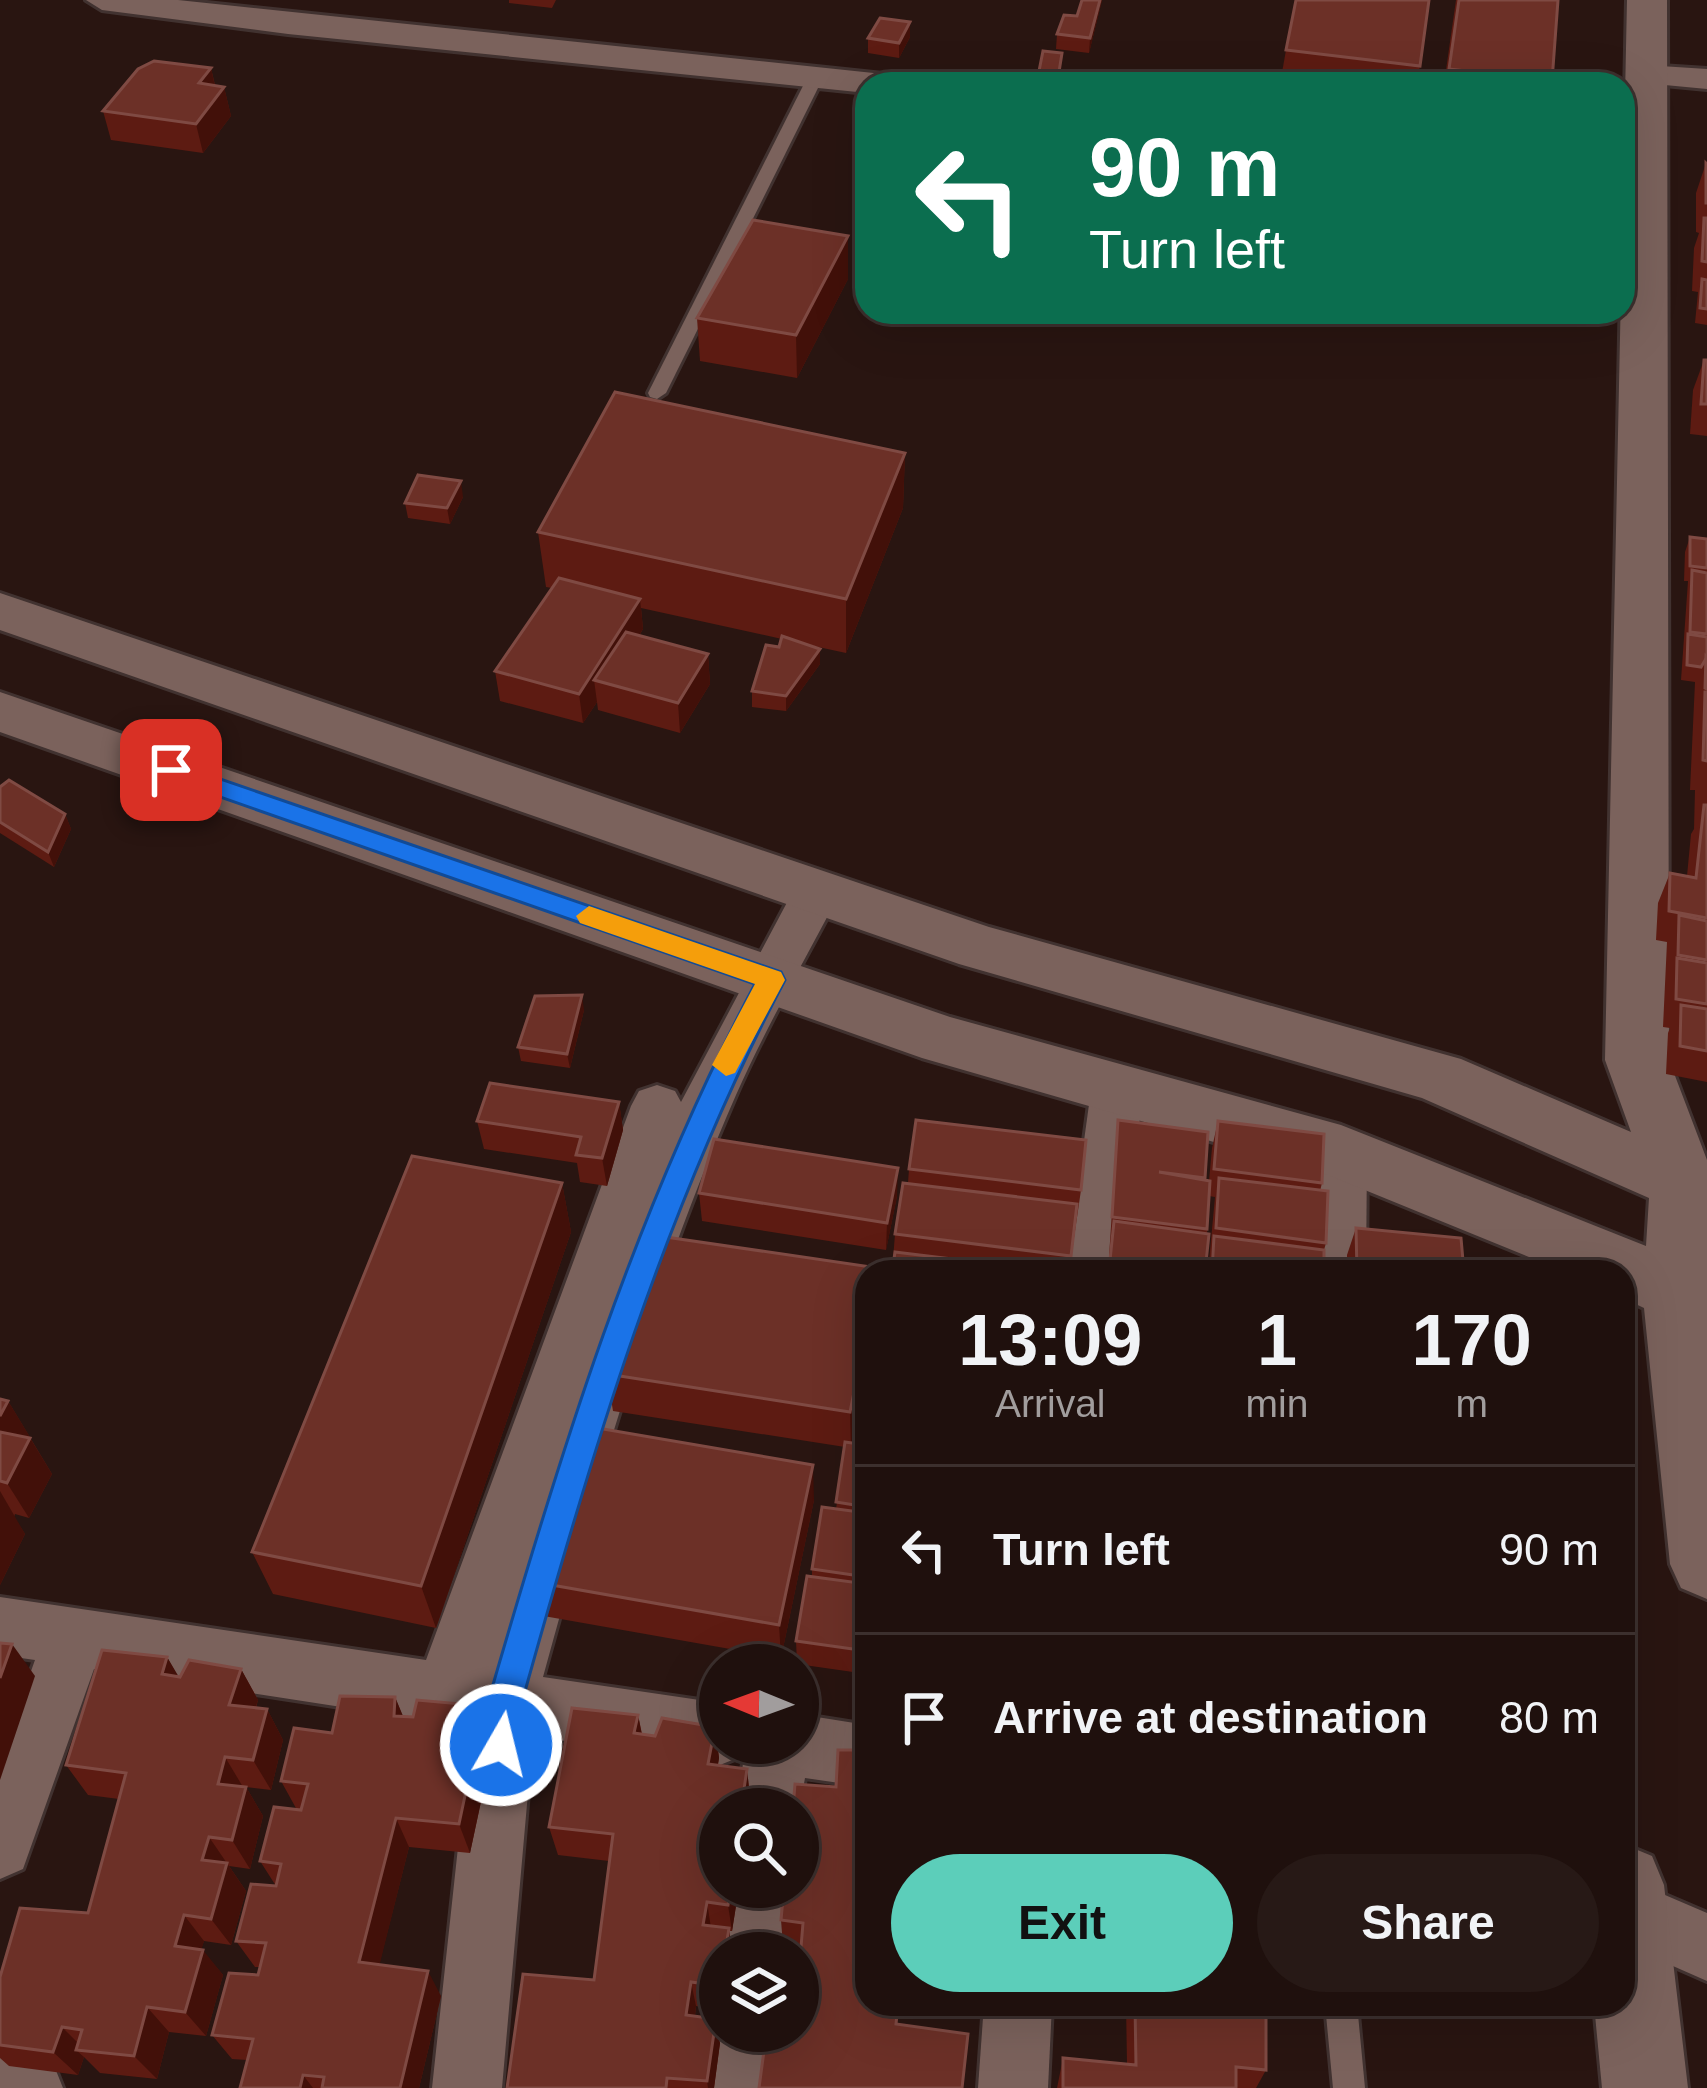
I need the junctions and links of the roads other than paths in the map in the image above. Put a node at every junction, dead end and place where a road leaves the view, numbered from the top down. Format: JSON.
{"nodes":[{"id":1,"x":102,"y":0,"type":"edge"},
{"id":2,"x":1647,"y":0,"type":"edge"},
{"id":3,"x":297,"y":12,"type":"edge"},
{"id":4,"x":1645,"y":75,"type":"junction"},
{"id":5,"x":816,"y":76,"type":"junction"},
{"id":6,"x":1707,"y":79,"type":"edge"},
{"id":7,"x":855,"y":81,"type":"edge"},
{"id":8,"x":1635,"y":149,"type":"edge"},
{"id":9,"x":1633,"y":324,"type":"edge"},
{"id":10,"x":657,"y":393,"type":"dead end"},
{"id":11,"x":0,"y":611,"type":"edge"},
{"id":12,"x":0,"y":710,"type":"edge"},
{"id":13,"x":817,"y":891,"type":"junction"},
{"id":14,"x":771,"y":980,"type":"junction"},
{"id":15,"x":1637,"y":1060,"type":"junction"},
{"id":16,"x":1117,"y":1090,"type":"junction"},
{"id":17,"x":657,"y":1106,"type":"dead end"},
{"id":18,"x":1582,"y":1140,"type":"junction"},
{"id":19,"x":1341,"y":1152,"type":"junction"},
{"id":20,"x":1695,"y":1189,"type":"edge"},
{"id":21,"x":1575,"y":1259,"type":"edge"},
{"id":22,"x":1096,"y":1260,"type":"edge"},
{"id":23,"x":1339,"y":1260,"type":"edge"},
{"id":24,"x":1635,"y":1280,"type":"edge"},
{"id":25,"x":1692,"y":1299,"type":"edge"},
{"id":26,"x":1707,"y":1564,"type":"edge"},
{"id":27,"x":0,"y":1626,"type":"edge"},
{"id":28,"x":75,"y":1636,"type":"junction"},
{"id":29,"x":475,"y":1696,"type":"junction"},
{"id":30,"x":699,"y":1731,"type":"edge"},
{"id":31,"x":819,"y":1749,"type":"edge"},
{"id":32,"x":855,"y":1754,"type":"edge"},
{"id":33,"x":0,"y":1846,"type":"edge"},
{"id":34,"x":1635,"y":1908,"type":"edge"},
{"id":35,"x":1707,"y":1947,"type":"edge"},
{"id":36,"x":1635,"y":1999,"type":"edge"},
{"id":37,"x":1017,"y":2016,"type":"edge"},
{"id":38,"x":1342,"y":2016,"type":"edge"},
{"id":39,"x":735,"y":2052,"type":"edge"},
{"id":40,"x":0,"y":2084,"type":"edge"},
{"id":41,"x":28,"y":2088,"type":"edge"},
{"id":42,"x":467,"y":2088,"type":"edge"},
{"id":43,"x":730,"y":2088,"type":"edge"},
{"id":44,"x":1012,"y":2088,"type":"edge"},
{"id":45,"x":1349,"y":2088,"type":"edge"},
{"id":46,"x":1645,"y":2088,"type":"edge"}],
"edges":[{"from":1,"to":3,"type":"street"},
{"from":2,"to":4,"type":"street"},
{"from":3,"to":5,"type":"street"},
{"from":4,"to":6,"type":"street"},
{"from":4,"to":8,"type":"street"},
{"from":5,"to":7,"type":"street"},
{"from":5,"to":10,"type":"lane"},
{"from":9,"to":15,"type":"street"},
{"from":11,"to":13,"type":"street"},
{"from":12,"to":14,"type":"street"},
{"from":13,"to":14,"type":"street"},
{"from":13,"to":18,"type":"street"},
{"from":14,"to":16,"type":"street"},
{"from":14,"to":29,"type":"street"},
{"from":15,"to":18,"type":"street"},
{"from":15,"to":20,"type":"street"},
{"from":16,"to":19,"type":"street"},
{"from":16,"to":22,"type":"street"},
{"from":17,"to":29,"type":"street"},
{"from":18,"to":20,"type":"street"},
{"from":18,"to":21,"type":"street"},
{"from":19,"to":21,"type":"street"},
{"from":19,"to":23,"type":"street"},
{"from":20,"to":25,"type":"street"},
{"from":24,"to":25,"type":"street"},
{"from":25,"to":26,"type":"street"},
{"from":27,"to":28,"type":"street"},
{"from":28,"to":29,"type":"street"},
{"from":28,"to":33,"type":"street"},
{"from":29,"to":30,"type":"street"},
{"from":29,"to":42,"type":"street"},
{"from":31,"to":32,"type":"street"},
{"from":34,"to":35,"type":"street"},
{"from":36,"to":46,"type":"street"},
{"from":37,"to":44,"type":"street"},
{"from":38,"to":45,"type":"lane"},
{"from":39,"to":43,"type":"street"},
{"from":40,"to":41,"type":"street"}]}
